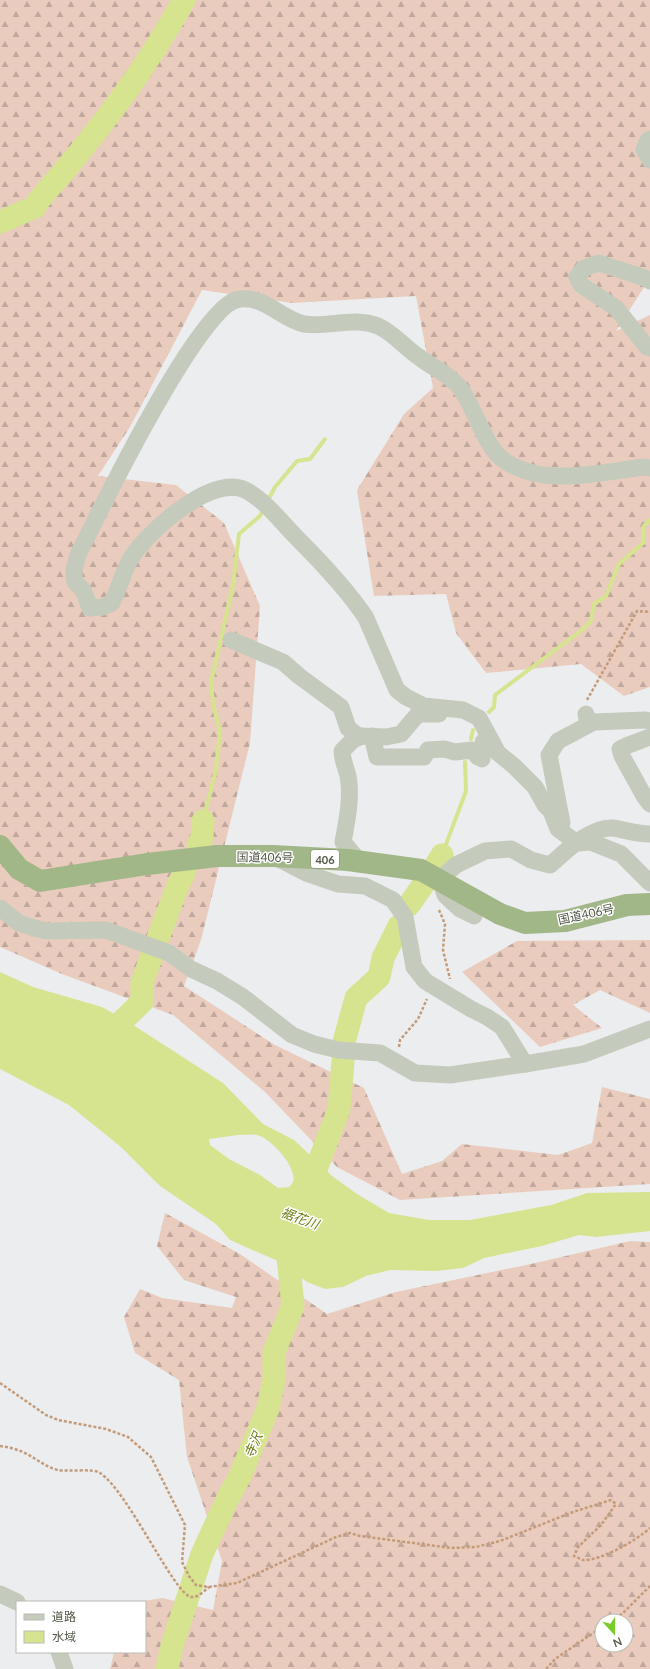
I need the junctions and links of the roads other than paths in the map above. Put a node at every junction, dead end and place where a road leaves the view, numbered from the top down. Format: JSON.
{"nodes":[{"id":1,"x":650,"y":139,"type":"edge"},
{"id":2,"x":650,"y":160,"type":"edge"},
{"id":3,"x":650,"y":281,"type":"edge"},
{"id":4,"x":650,"y":348,"type":"edge"},
{"id":5,"x":650,"y":468,"type":"edge"},
{"id":6,"x":231,"y":640,"type":"dead end"},
{"id":7,"x":449,"y":708,"type":"junction"},
{"id":8,"x":650,"y":721,"type":"edge"},
{"id":9,"x":367,"y":736,"type":"junction"},
{"id":10,"x":650,"y":737,"type":"edge"},
{"id":11,"x":492,"y":742,"type":"junction"},
{"id":12,"x":650,"y":804,"type":"edge"},
{"id":13,"x":650,"y":834,"type":"edge"},
{"id":14,"x":570,"y":838,"type":"junction"},
{"id":15,"x":0,"y":846,"type":"edge"},
{"id":16,"x":273,"y":856,"type":"junction"},
{"id":17,"x":360,"y":862,"type":"junction"},
{"id":18,"x":440,"y":879,"type":"junction"},
{"id":19,"x":650,"y":883,"type":"edge"},
{"id":20,"x":650,"y":904,"type":"edge"},
{"id":21,"x":0,"y":908,"type":"edge"},
{"id":22,"x":474,"y":916,"type":"dead end"},
{"id":23,"x":650,"y":1029,"type":"edge"},
{"id":24,"x":526,"y":1064,"type":"junction"},
{"id":25,"x":0,"y":1594,"type":"edge"},
{"id":26,"x":16,"y":1602,"type":"edge"},
{"id":27,"x":59,"y":1653,"type":"edge"},
{"id":28,"x":65,"y":1669,"type":"edge"}],
"edges":[{"from":1,"to":2,"type":"street"},
{"from":3,"to":4,"type":"street"},
{"from":5,"to":7,"type":"street"},
{"from":6,"to":9,"type":"street"},
{"from":7,"to":9,"type":"street"},
{"from":7,"to":11,"type":"street"},
{"from":8,"to":14,"type":"street"},
{"from":9,"to":11,"type":"street"},
{"from":9,"to":17,"type":"street"},
{"from":10,"to":12,"type":"street"},
{"from":11,"to":14,"type":"street"},
{"from":13,"to":14,"type":"street"},
{"from":14,"to":18,"type":"street"},
{"from":14,"to":19,"type":"street"},
{"from":15,"to":16,"type":"highway","name":"国道406号","number":"406"},
{"from":16,"to":17,"type":"highway","name":"国道406号","number":"406"},
{"from":16,"to":24,"type":"street"},
{"from":17,"to":18,"type":"highway","name":"国道406号","number":"406"},
{"from":18,"to":20,"type":"highway","name":"国道406号","number":"406"},
{"from":18,"to":22,"type":"street"},
{"from":21,"to":24,"type":"street"},
{"from":23,"to":24,"type":"street"},
{"from":25,"to":26,"type":"street"},
{"from":27,"to":28,"type":"street"}]}
